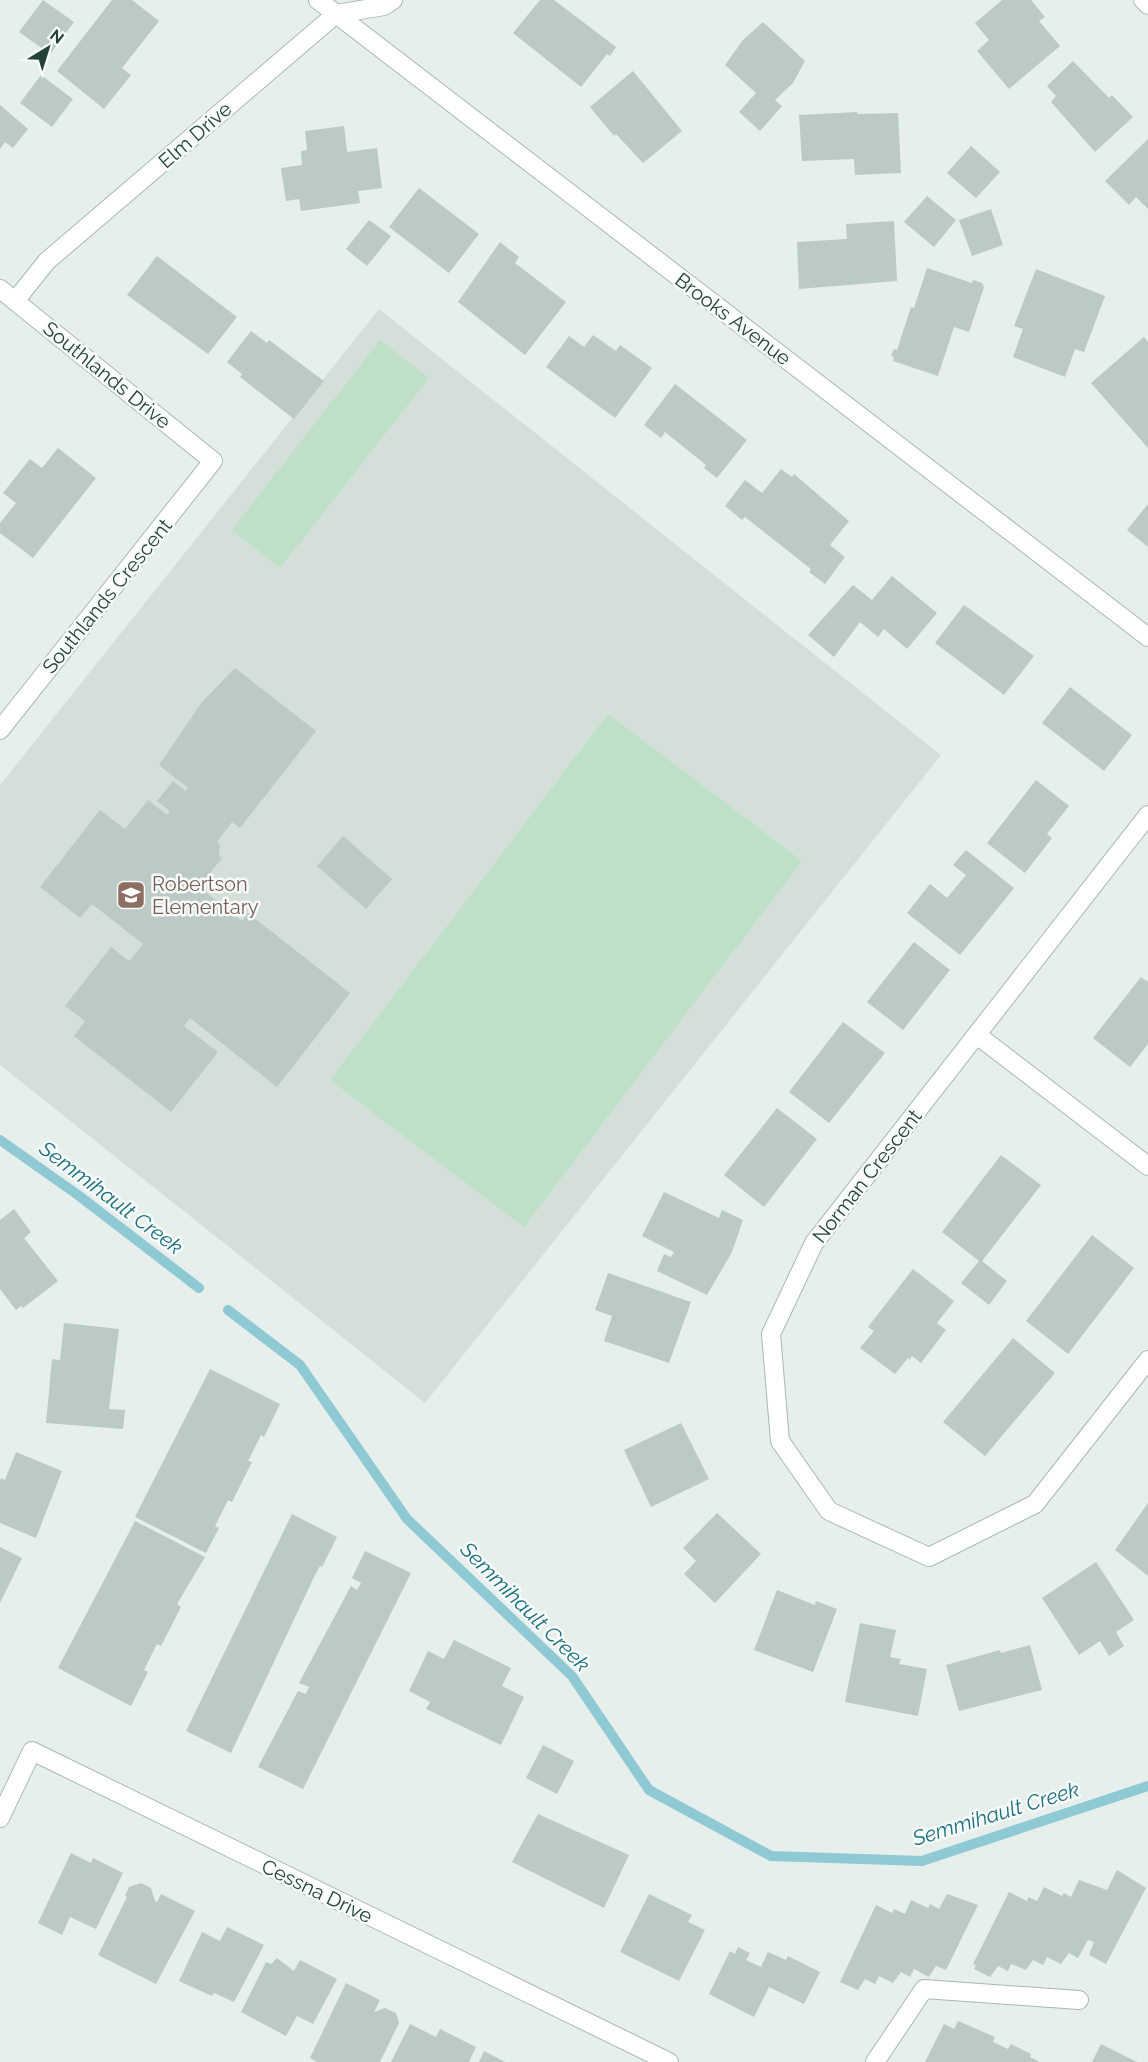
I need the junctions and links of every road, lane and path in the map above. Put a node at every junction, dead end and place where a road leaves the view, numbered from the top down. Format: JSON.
{"nodes":[{"id":1,"x":318,"y":0,"type":"edge"},
{"id":2,"x":393,"y":0,"type":"edge"},
{"id":3,"x":1143,"y":0,"type":"edge"},
{"id":4,"x":1148,"y":5,"type":"edge"},
{"id":5,"x":336,"y":14,"type":"junction"},
{"id":6,"x":0,"y":289,"type":"edge"},
{"id":7,"x":15,"y":301,"type":"junction"},
{"id":8,"x":213,"y":461,"type":"joint"},
{"id":9,"x":1148,"y":637,"type":"edge"},
{"id":10,"x":0,"y":730,"type":"edge"},
{"id":11,"x":1148,"y":815,"type":"edge"},
{"id":12,"x":977,"y":1035,"type":"junction"},
{"id":13,"x":1148,"y":1166,"type":"edge"},
{"id":14,"x":1148,"y":1360,"type":"edge"},
{"id":15,"x":0,"y":1818,"type":"edge"},
{"id":16,"x":1079,"y":2001,"type":"dead end"},
{"id":17,"x":635,"y":2055,"type":"edge"},
{"id":18,"x":669,"y":2062,"type":"edge"},
{"id":19,"x":875,"y":2062,"type":"edge"}],
"edges":[{"from":1,"to":5,"type":"street","name":"Brooks Avenue"},
{"from":2,"to":5,"type":"street"},
{"from":3,"to":4,"type":"street"},
{"from":5,"to":7,"type":"street","name":"Elm Drive"},
{"from":5,"to":9,"type":"street","name":"Brooks Avenue"},
{"from":6,"to":7,"type":"street","name":"Southlands Drive"},
{"from":7,"to":8,"type":"street","name":"Southlands Drive"},
{"from":8,"to":10,"type":"street","name":"Southlands Crescent"},
{"from":11,"to":12,"type":"street","name":"Norman Crescent"},
{"from":12,"to":13,"type":"street"},
{"from":12,"to":14,"type":"street","name":"Norman Crescent"},
{"from":15,"to":17,"type":"street","name":"Cessna Drive"},
{"from":16,"to":19,"type":"street"},
{"from":17,"to":18,"type":"street","name":"Cessna Drive"}]}
